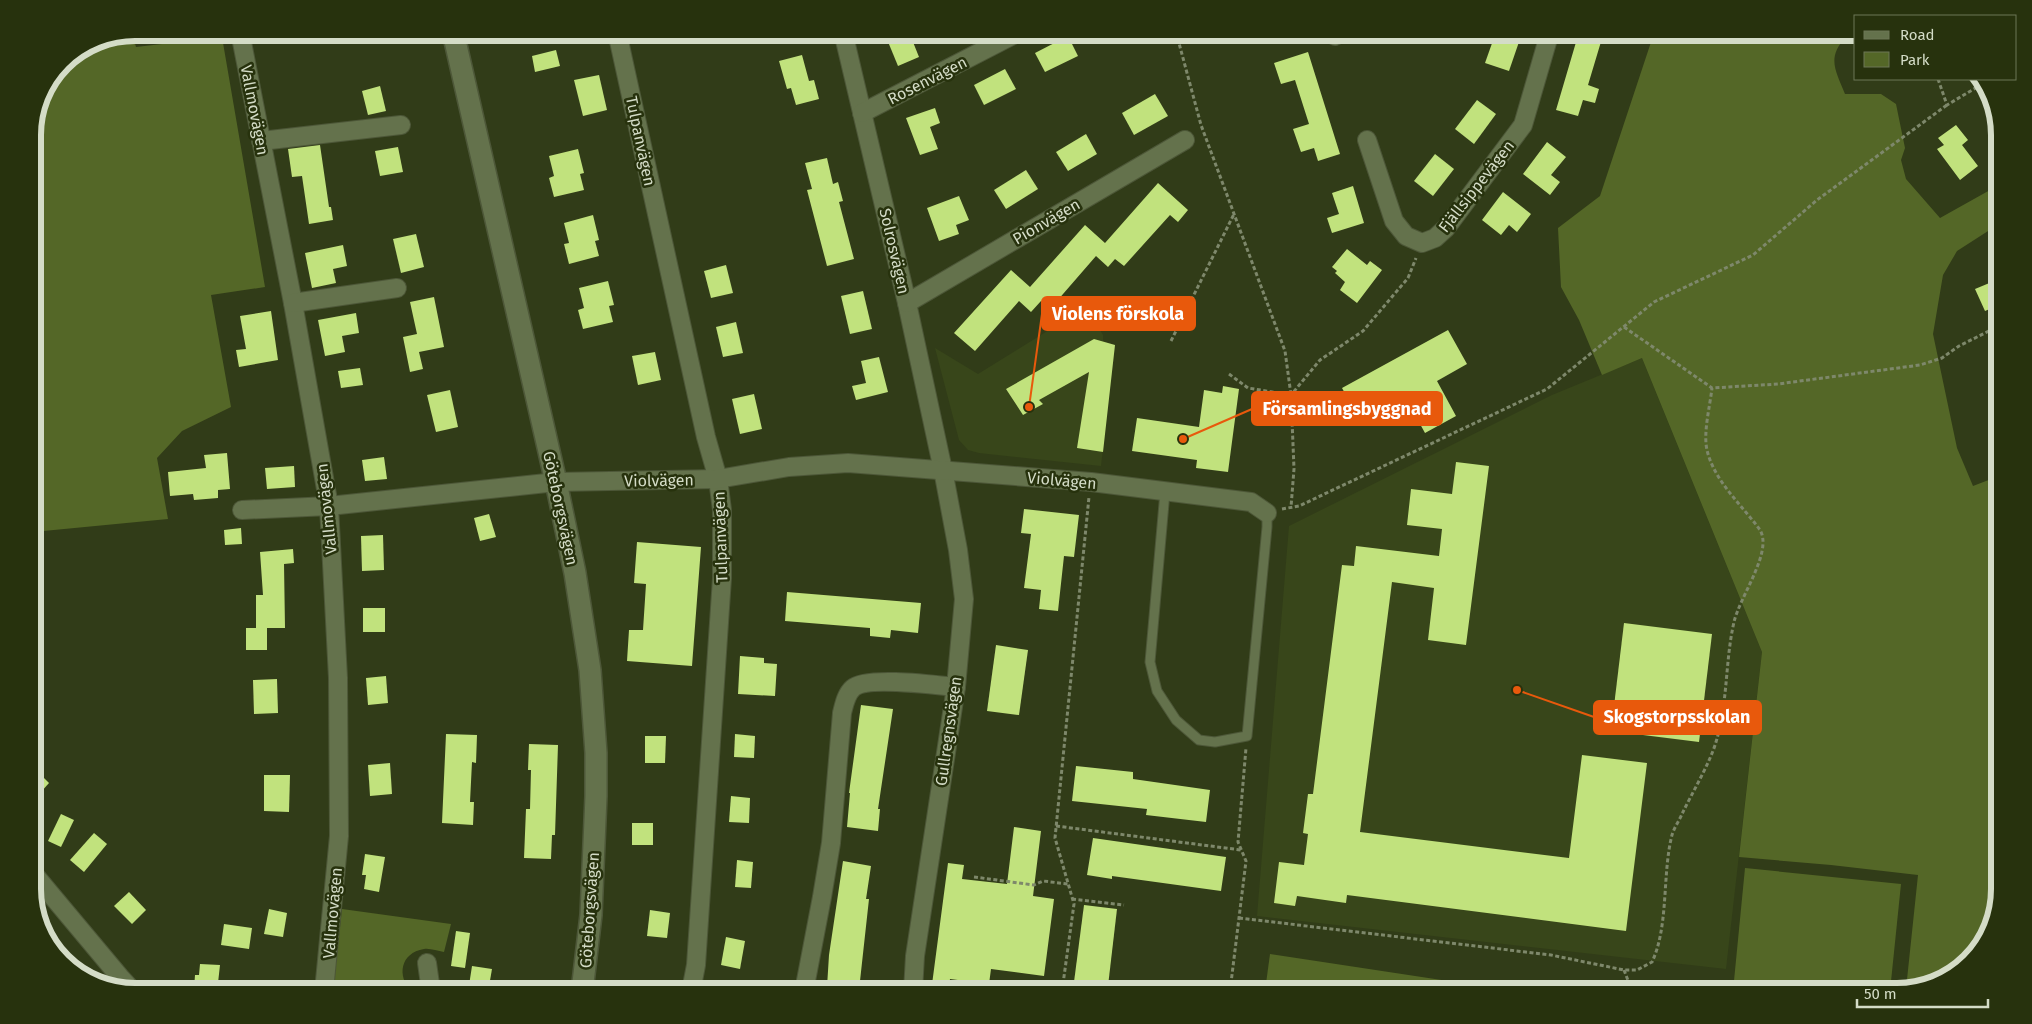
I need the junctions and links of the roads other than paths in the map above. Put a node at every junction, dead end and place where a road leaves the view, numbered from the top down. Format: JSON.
{"nodes":[{"id":1,"x":242,"y":41,"type":"edge"},
{"id":2,"x":455,"y":41,"type":"edge"},
{"id":3,"x":619,"y":41,"type":"edge"},
{"id":4,"x":845,"y":41,"type":"edge"},
{"id":5,"x":1002,"y":41,"type":"edge"},
{"id":6,"x":1547,"y":41,"type":"edge"},
{"id":7,"x":862,"y":113,"type":"junction"},
{"id":8,"x":401,"y":125,"type":"dead end"},
{"id":9,"x":1185,"y":140,"type":"dead end"},
{"id":10,"x":1367,"y":140,"type":"dead end"},
{"id":11,"x":260,"y":142,"type":"junction"},
{"id":12,"x":397,"y":288,"type":"dead end"},
{"id":13,"x":293,"y":303,"type":"junction"},
{"id":14,"x":907,"y":303,"type":"junction"},
{"id":15,"x":943,"y":470,"type":"junction"},
{"id":16,"x":718,"y":478,"type":"junction"},
{"id":17,"x":556,"y":482,"type":"junction"},
{"id":18,"x":1166,"y":492,"type":"junction"},
{"id":19,"x":329,"y":506,"type":"junction"},
{"id":20,"x":242,"y":510,"type":"dead end"},
{"id":21,"x":1266,"y":513,"type":"joint"},
{"id":22,"x":956,"y":686,"type":"junction"},
{"id":23,"x":41,"y":883,"type":"edge"},
{"id":24,"x":427,"y":963,"type":"dead end"},
{"id":25,"x":125,"y":982,"type":"edge"},
{"id":26,"x":325,"y":983,"type":"edge"},
{"id":27,"x":430,"y":983,"type":"edge"},
{"id":28,"x":583,"y":983,"type":"edge"},
{"id":29,"x":692,"y":983,"type":"edge"},
{"id":30,"x":806,"y":983,"type":"edge"},
{"id":31,"x":914,"y":983,"type":"edge"}],
"edges":[{"from":1,"to":11,"type":"street","name":"Vallmovägen"},
{"from":2,"to":17,"type":"street","name":"Göteborgsvägen"},
{"from":3,"to":16,"type":"street","name":"Tulpanvägen"},
{"from":4,"to":7,"type":"street","name":"Solrosvägen"},
{"from":5,"to":7,"type":"street","name":"Rosenvägen"},
{"from":6,"to":10,"type":"street","name":"Fjällsippevägen"},
{"from":7,"to":14,"type":"street","name":"Solrosvägen"},
{"from":8,"to":11,"type":"street"},
{"from":9,"to":14,"type":"street","name":"Pionvägen"},
{"from":11,"to":13,"type":"street","name":"Vallmovägen"},
{"from":12,"to":13,"type":"street"},
{"from":13,"to":19,"type":"street","name":"Vallmovägen"},
{"from":14,"to":15,"type":"street","name":"Solrosvägen"},
{"from":15,"to":16,"type":"street","name":"Violvägen"},
{"from":15,"to":18,"type":"street","name":"Violvägen"},
{"from":15,"to":22,"type":"street","name":"Gullregnsvägen"},
{"from":16,"to":17,"type":"street","name":"Violvägen"},
{"from":16,"to":29,"type":"street","name":"Tulpanvägen"},
{"from":17,"to":19,"type":"street","name":"Violvägen"},
{"from":17,"to":28,"type":"street","name":"Göteborgsvägen"},
{"from":18,"to":21,"type":"street","name":"Violvägen"},
{"from":18,"to":21,"type":"lane"},
{"from":19,"to":20,"type":"street","name":"Violvägen"},
{"from":19,"to":26,"type":"street","name":"Vallmovägen"},
{"from":22,"to":30,"type":"street"},
{"from":22,"to":31,"type":"street","name":"Gullregnsvägen"},
{"from":23,"to":25,"type":"street"},
{"from":24,"to":27,"type":"street"}]}
